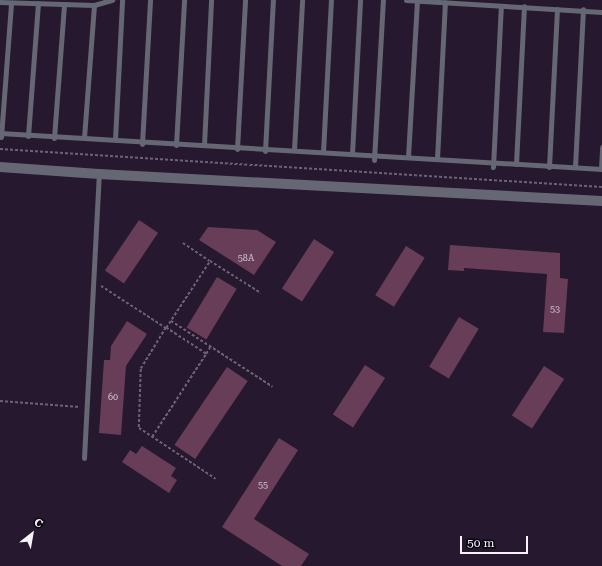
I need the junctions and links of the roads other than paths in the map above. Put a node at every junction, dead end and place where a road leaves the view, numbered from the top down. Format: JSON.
{"nodes":[{"id":1,"x":112,"y":0,"type":"edge"},
{"id":2,"x":122,"y":0,"type":"edge"},
{"id":3,"x":150,"y":0,"type":"edge"},
{"id":4,"x":184,"y":0,"type":"edge"},
{"id":5,"x":211,"y":0,"type":"edge"},
{"id":6,"x":245,"y":0,"type":"edge"},
{"id":7,"x":273,"y":0,"type":"edge"},
{"id":8,"x":302,"y":0,"type":"edge"},
{"id":9,"x":331,"y":0,"type":"edge"},
{"id":10,"x":360,"y":0,"type":"edge"},
{"id":11,"x":382,"y":0,"type":"edge"},
{"id":12,"x":406,"y":0,"type":"edge"},
{"id":13,"x":417,"y":1,"type":"edge"},
{"id":14,"x":0,"y":2,"type":"edge"},
{"id":15,"x":445,"y":2,"type":"junction"},
{"id":16,"x":11,"y":3,"type":"junction"},
{"id":17,"x":38,"y":3,"type":"junction"},
{"id":18,"x":64,"y":4,"type":"junction"},
{"id":19,"x":94,"y":5,"type":"junction"},
{"id":20,"x":502,"y":6,"type":"junction"},
{"id":21,"x":524,"y":6,"type":"junction"},
{"id":22,"x":557,"y":9,"type":"junction"},
{"id":23,"x":583,"y":10,"type":"junction"},
{"id":24,"x":602,"y":12,"type":"edge"},
{"id":25,"x":1,"y":134,"type":"edge"},
{"id":26,"x":28,"y":135,"type":"junction"},
{"id":27,"x":54,"y":137,"type":"junction"},
{"id":28,"x":84,"y":138,"type":"junction"},
{"id":29,"x":115,"y":140,"type":"junction"},
{"id":30,"x":142,"y":142,"type":"junction"},
{"id":31,"x":176,"y":144,"type":"junction"},
{"id":32,"x":204,"y":145,"type":"junction"},
{"id":33,"x":602,"y":147,"type":"edge"},
{"id":34,"x":237,"y":148,"type":"junction"},
{"id":35,"x":265,"y":150,"type":"junction"},
{"id":36,"x":294,"y":150,"type":"junction"},
{"id":37,"x":323,"y":152,"type":"junction"},
{"id":38,"x":352,"y":154,"type":"junction"},
{"id":39,"x":408,"y":157,"type":"junction"},
{"id":40,"x":374,"y":158,"type":"junction"},
{"id":41,"x":437,"y":159,"type":"junction"},
{"id":42,"x":493,"y":164,"type":"junction"},
{"id":43,"x":516,"y":164,"type":"junction"},
{"id":44,"x":549,"y":166,"type":"junction"},
{"id":45,"x":0,"y":167,"type":"edge"},
{"id":46,"x":575,"y":167,"type":"junction"},
{"id":47,"x":601,"y":169,"type":"edge"},
{"id":48,"x":99,"y":174,"type":"junction"},
{"id":49,"x":602,"y":201,"type":"edge"},
{"id":50,"x":84,"y":458,"type":"dead end"}],
"edges":[{"from":1,"to":19,"type":"lane"},
{"from":2,"to":29,"type":"lane"},
{"from":3,"to":30,"type":"lane"},
{"from":4,"to":31,"type":"lane"},
{"from":5,"to":32,"type":"lane"},
{"from":6,"to":34,"type":"lane"},
{"from":7,"to":35,"type":"lane"},
{"from":8,"to":36,"type":"lane"},
{"from":9,"to":37,"type":"lane"},
{"from":10,"to":38,"type":"lane"},
{"from":11,"to":40,"type":"lane"},
{"from":12,"to":13,"type":"lane"},
{"from":13,"to":15,"type":"lane"},
{"from":13,"to":39,"type":"lane"},
{"from":14,"to":16,"type":"lane"},
{"from":15,"to":20,"type":"lane"},
{"from":15,"to":41,"type":"lane"},
{"from":16,"to":17,"type":"lane"},
{"from":16,"to":25,"type":"lane"},
{"from":17,"to":18,"type":"lane"},
{"from":17,"to":26,"type":"lane"},
{"from":18,"to":19,"type":"lane"},
{"from":18,"to":27,"type":"lane"},
{"from":19,"to":28,"type":"lane"},
{"from":20,"to":21,"type":"lane"},
{"from":20,"to":42,"type":"lane"},
{"from":21,"to":22,"type":"lane"},
{"from":21,"to":43,"type":"lane"},
{"from":22,"to":23,"type":"lane"},
{"from":22,"to":44,"type":"lane"},
{"from":23,"to":24,"type":"lane"},
{"from":23,"to":46,"type":"lane"},
{"from":25,"to":26,"type":"lane"},
{"from":26,"to":27,"type":"lane"},
{"from":27,"to":28,"type":"lane"},
{"from":28,"to":29,"type":"lane"},
{"from":29,"to":30,"type":"lane"},
{"from":30,"to":31,"type":"lane"},
{"from":31,"to":32,"type":"lane"},
{"from":32,"to":34,"type":"lane"},
{"from":33,"to":47,"type":"lane"},
{"from":34,"to":35,"type":"lane"},
{"from":35,"to":36,"type":"lane"},
{"from":36,"to":37,"type":"lane"},
{"from":37,"to":38,"type":"lane"},
{"from":38,"to":40,"type":"lane"},
{"from":39,"to":40,"type":"lane"},
{"from":39,"to":41,"type":"lane"},
{"from":41,"to":42,"type":"lane"},
{"from":42,"to":43,"type":"lane"},
{"from":43,"to":44,"type":"lane"},
{"from":44,"to":46,"type":"lane"},
{"from":45,"to":48,"type":"street"},
{"from":46,"to":47,"type":"lane"},
{"from":48,"to":49,"type":"street"},
{"from":48,"to":50,"type":"lane"}]}
